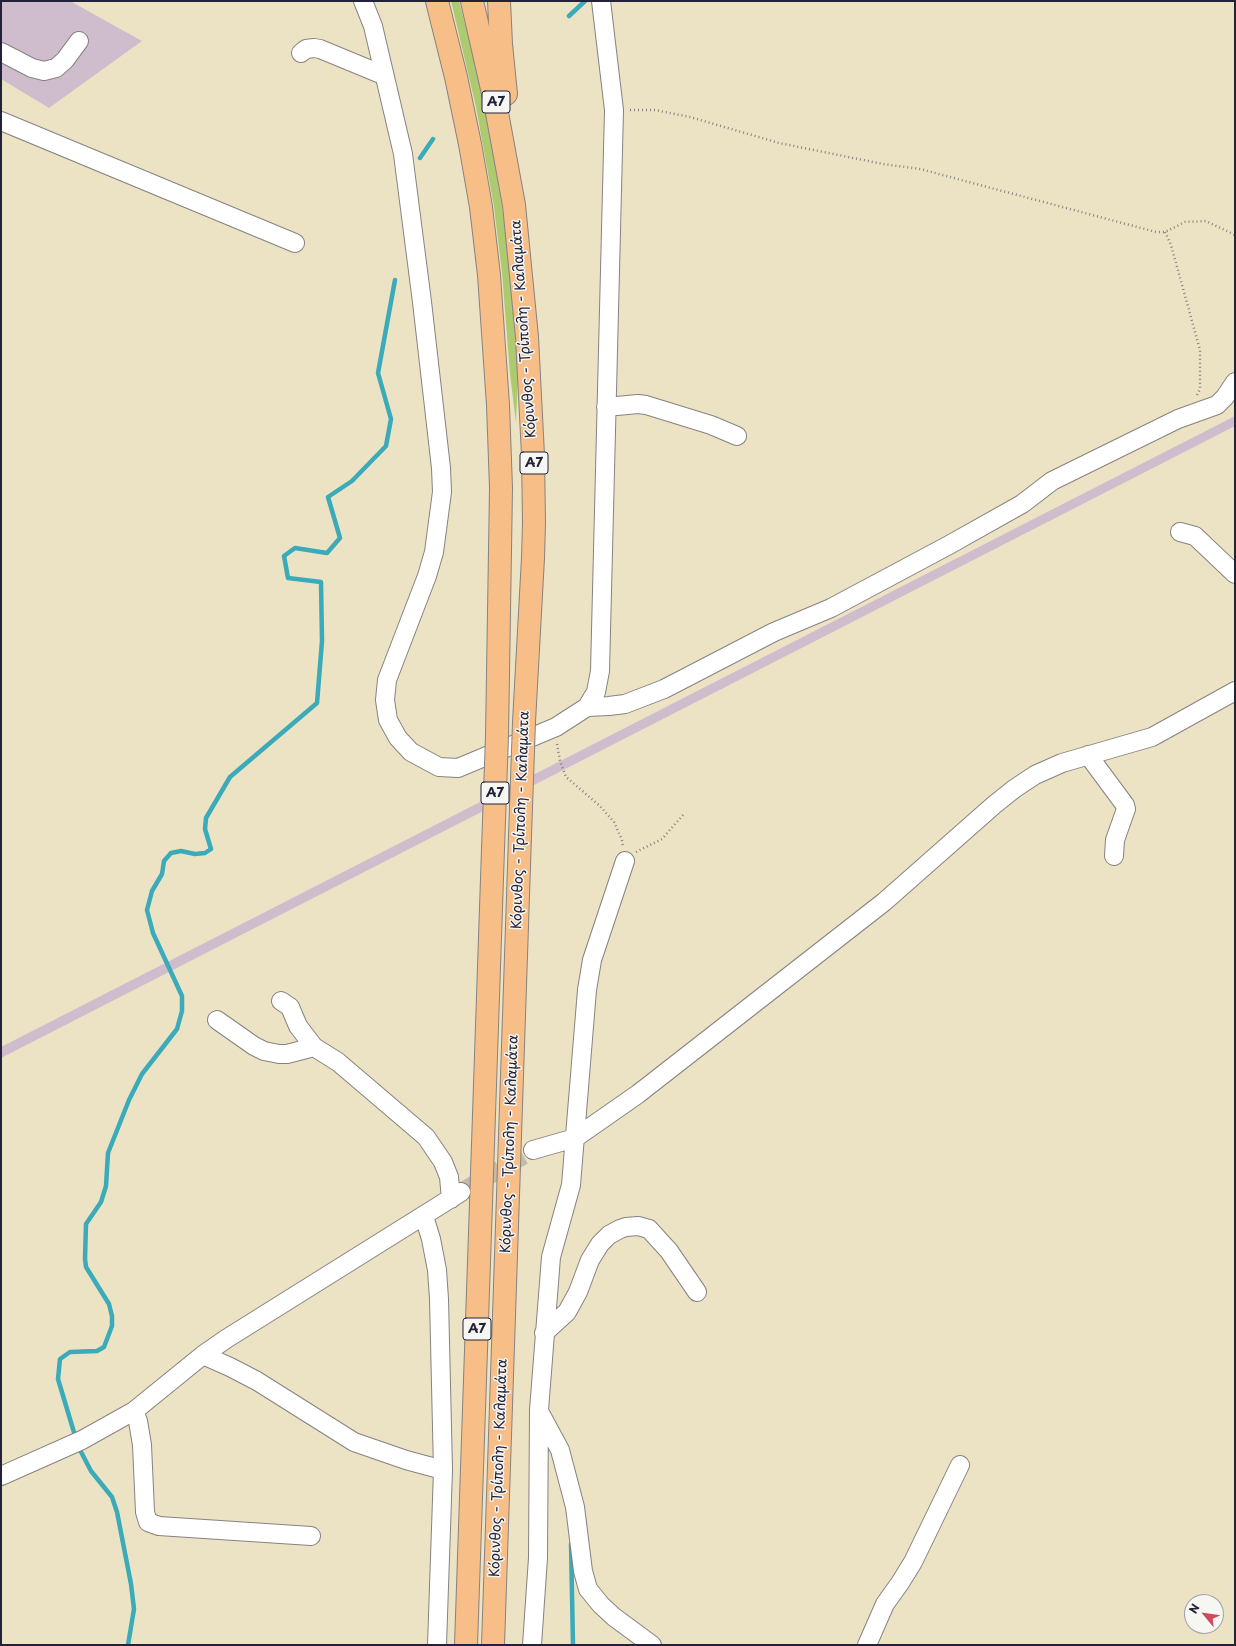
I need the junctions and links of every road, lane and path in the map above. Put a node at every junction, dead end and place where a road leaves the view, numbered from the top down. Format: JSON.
{"nodes":[{"id":1,"x":363,"y":1,"type":"edge"},
{"id":2,"x":422,"y":1,"type":"edge"},
{"id":3,"x":437,"y":1,"type":"edge"},
{"id":4,"x":472,"y":1,"type":"edge"},
{"id":5,"x":499,"y":1,"type":"edge"},
{"id":6,"x":601,"y":1,"type":"edge"},
{"id":7,"x":79,"y":42,"type":"dead end"},
{"id":8,"x":1,"y":52,"type":"edge"},
{"id":9,"x":301,"y":53,"type":"dead end"},
{"id":10,"x":383,"y":75,"type":"junction"},
{"id":11,"x":463,"y":109,"type":"junction"},
{"id":12,"x":614,"y":110,"type":"junction"},
{"id":13,"x":1,"y":120,"type":"edge"},
{"id":14,"x":514,"y":204,"type":"junction"},
{"id":15,"x":1165,"y":232,"type":"junction"},
{"id":16,"x":1235,"y":235,"type":"edge"},
{"id":17,"x":295,"y":243,"type":"dead end"},
{"id":18,"x":1235,"y":382,"type":"edge"},
{"id":19,"x":606,"y":407,"type":"junction"},
{"id":20,"x":1188,"y":416,"type":"junction"},
{"id":21,"x":737,"y":436,"type":"dead end"},
{"id":22,"x":1180,"y":532,"type":"dead end"},
{"id":23,"x":1235,"y":574,"type":"edge"},
{"id":24,"x":1235,"y":691,"type":"edge"},
{"id":25,"x":587,"y":707,"type":"junction"},
{"id":26,"x":556,"y":727,"type":"junction"},
{"id":27,"x":1088,"y":755,"type":"junction"},
{"id":28,"x":684,"y":814,"type":"dead end"},
{"id":29,"x":1114,"y":856,"type":"dead end"},
{"id":30,"x":625,"y":861,"type":"junction"},
{"id":31,"x":281,"y":1001,"type":"dead end"},
{"id":32,"x":217,"y":1020,"type":"dead end"},
{"id":33,"x":314,"y":1047,"type":"junction"},
{"id":34,"x":575,"y":1138,"type":"junction"},
{"id":35,"x":533,"y":1150,"type":"tunnel mouth"},
{"id":36,"x":424,"y":1216,"type":"junction"},
{"id":37,"x":697,"y":1292,"type":"dead end"},
{"id":38,"x":544,"y":1333,"type":"junction"},
{"id":39,"x":203,"y":1356,"type":"junction"},
{"id":40,"x":539,"y":1410,"type":"junction"},
{"id":41,"x":134,"y":1411,"type":"junction"},
{"id":42,"x":960,"y":1465,"type":"dead end"},
{"id":43,"x":443,"y":1470,"type":"junction"},
{"id":44,"x":1,"y":1476,"type":"edge"},
{"id":45,"x":311,"y":1536,"type":"dead end"},
{"id":46,"x":437,"y":1645,"type":"edge"},
{"id":47,"x":466,"y":1645,"type":"edge"},
{"id":48,"x":493,"y":1645,"type":"edge"},
{"id":49,"x":532,"y":1645,"type":"edge"},
{"id":50,"x":652,"y":1645,"type":"edge"},
{"id":51,"x":867,"y":1645,"type":"edge"}],
"edges":[{"from":1,"to":10,"type":"street"},
{"from":2,"to":11,"type":"highway"},
{"from":3,"to":11,"type":"highway","name":"Κόρινθος - Τρίπολη - Καλαμάτα","number":"Α7"},
{"from":4,"to":14,"type":"highway","name":"Κόρινθος - Τρίπολη - Καλαμάτα","number":"Α7"},
{"from":5,"to":14,"type":"highway"},
{"from":6,"to":12,"type":"street"},
{"from":7,"to":8,"type":"street"},
{"from":9,"to":10,"type":"street"},
{"from":10,"to":26,"type":"street"},
{"from":11,"to":47,"type":"highway","name":"Κόρινθος - Τρίπολη - Καλαμάτα","number":"Α7","bridge":true},
{"from":12,"to":15,"type":"path"},
{"from":12,"to":19,"type":"street"},
{"from":13,"to":17,"type":"street"},
{"from":14,"to":48,"type":"highway","name":"Κόρινθος - Τρίπολη - Καλαμάτα","number":"Α7","bridge":true},
{"from":15,"to":16,"type":"path"},
{"from":15,"to":20,"type":"path"},
{"from":18,"to":20,"type":"street"},
{"from":19,"to":21,"type":"street"},
{"from":19,"to":25,"type":"street"},
{"from":20,"to":25,"type":"street"},
{"from":22,"to":23,"type":"street"},
{"from":24,"to":27,"type":"street"},
{"from":25,"to":26,"type":"street"},
{"from":26,"to":30,"type":"path"},
{"from":27,"to":29,"type":"street"},
{"from":27,"to":34,"type":"street"},
{"from":28,"to":30,"type":"path"},
{"from":30,"to":34,"type":"street"},
{"from":31,"to":33,"type":"street"},
{"from":32,"to":33,"type":"street"},
{"from":33,"to":36,"type":"street"},
{"from":34,"to":35,"type":"street"},
{"from":34,"to":38,"type":"street"},
{"from":36,"to":39,"type":"street"},
{"from":36,"to":43,"type":"street"},
{"from":37,"to":38,"type":"street"},
{"from":38,"to":40,"type":"street"},
{"from":39,"to":41,"type":"street"},
{"from":39,"to":43,"type":"street"},
{"from":40,"to":49,"type":"street"},
{"from":40,"to":50,"type":"street"},
{"from":41,"to":44,"type":"street"},
{"from":41,"to":45,"type":"street"},
{"from":42,"to":51,"type":"street"},
{"from":43,"to":46,"type":"street"}]}
